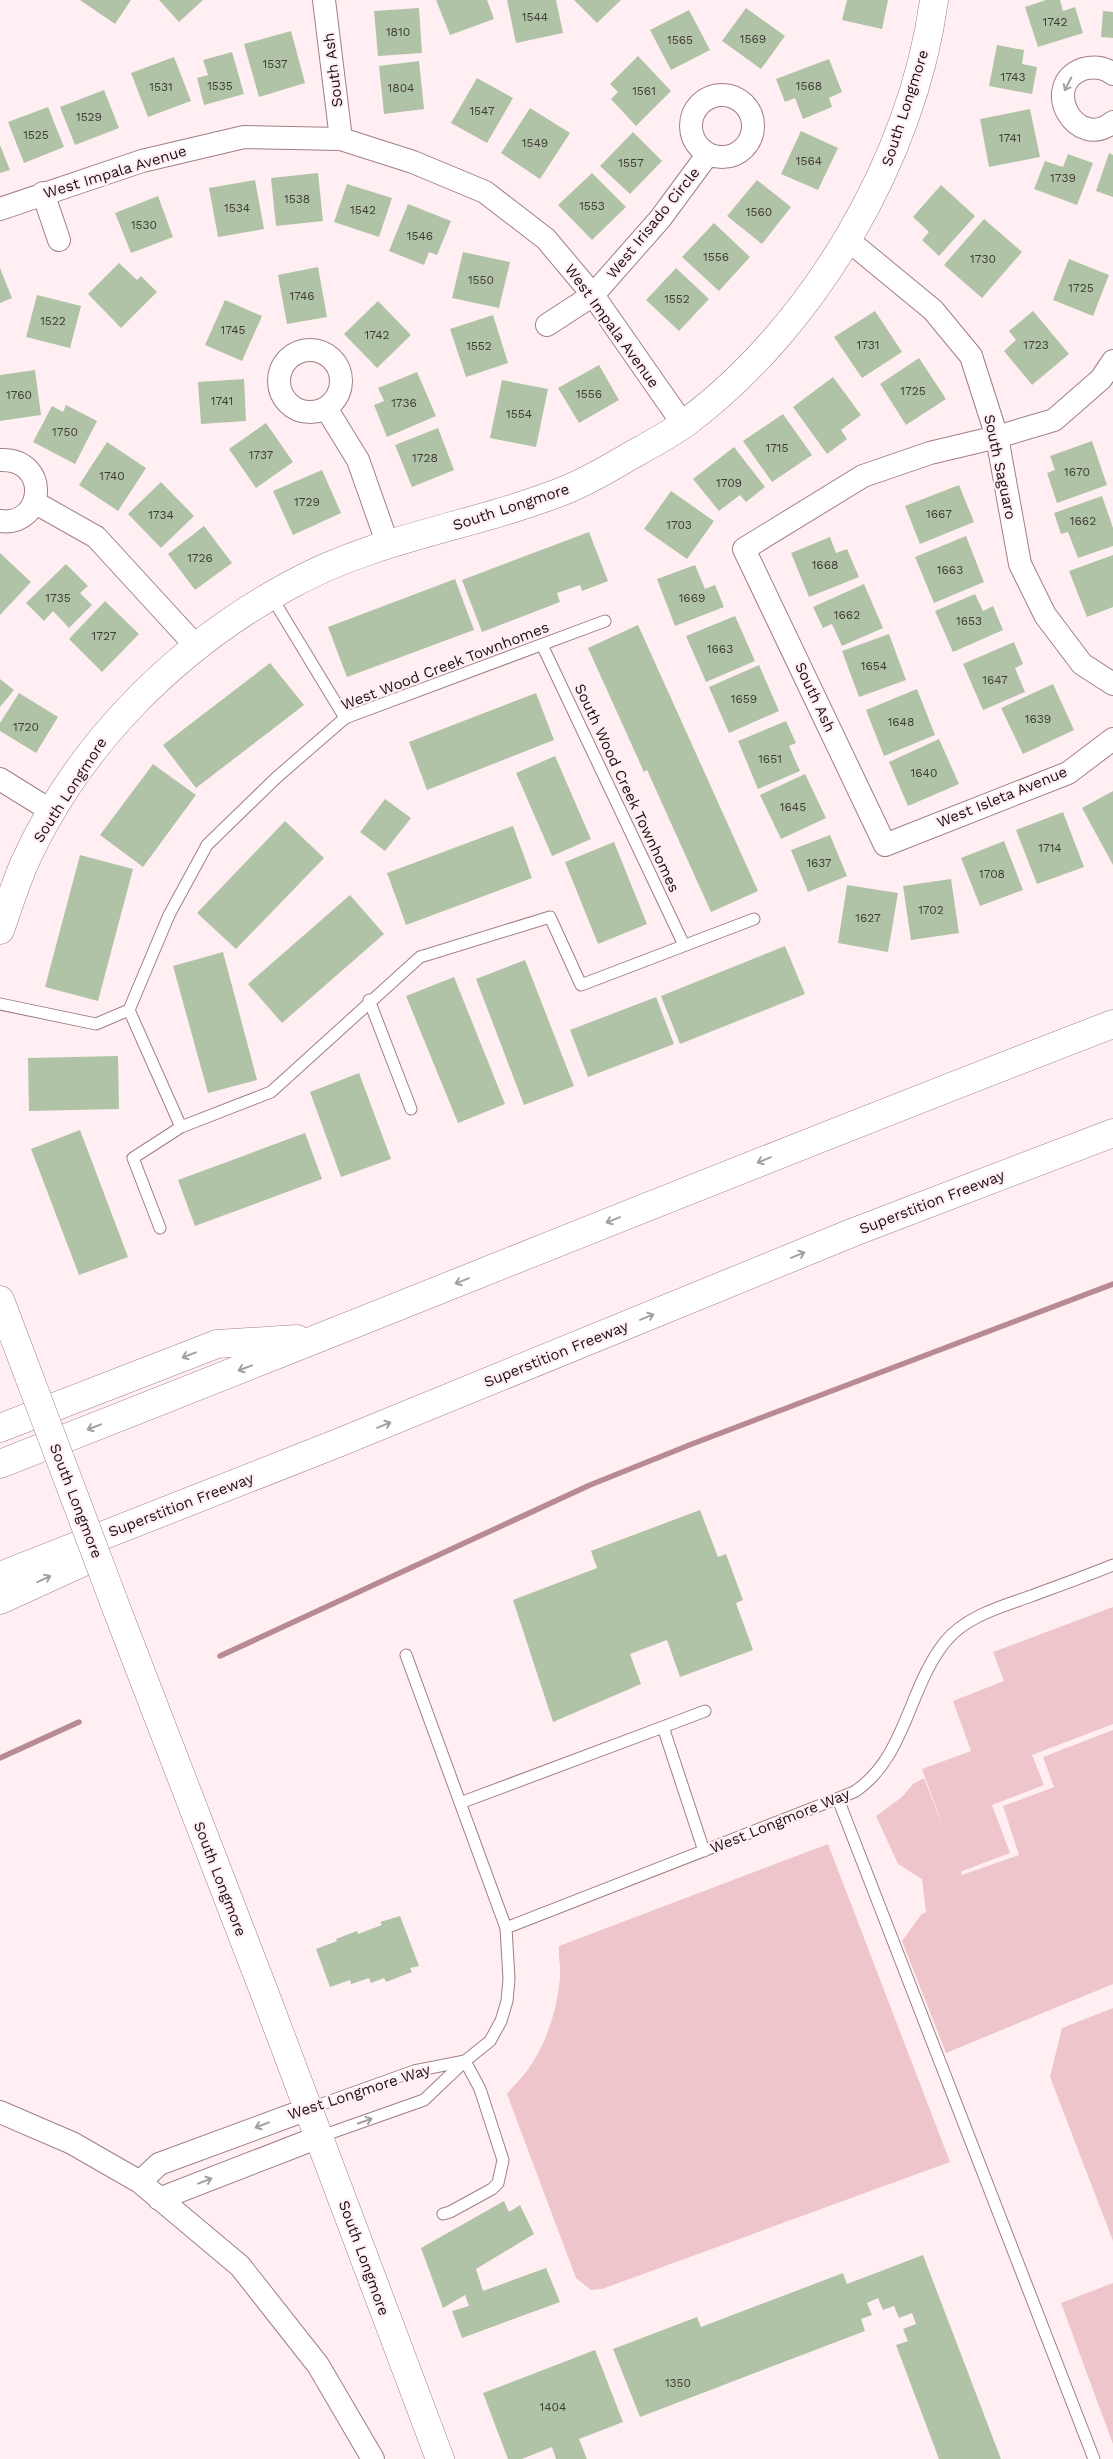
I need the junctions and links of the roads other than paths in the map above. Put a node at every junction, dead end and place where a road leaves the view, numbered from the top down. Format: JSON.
{"nodes":[{"id":1,"x":324,"y":0,"type":"edge"},
{"id":2,"x":934,"y":0,"type":"edge"},
{"id":3,"x":1113,"y":74,"type":"edge"},
{"id":4,"x":1113,"y":122,"type":"edge"},
{"id":5,"x":341,"y":139,"type":"junction"},
{"id":6,"x":708,"y":154,"type":"dead end"},
{"id":7,"x":43,"y":193,"type":"junction"},
{"id":8,"x":0,"y":209,"type":"edge"},
{"id":9,"x":59,"y":240,"type":"dead end"},
{"id":10,"x":848,"y":240,"type":"junction"},
{"id":11,"x":593,"y":295,"type":"junction"},
{"id":12,"x":547,"y":325,"type":"dead end"},
{"id":13,"x":1113,"y":360,"type":"edge"},
{"id":14,"x":326,"y":408,"type":"dead end"},
{"id":15,"x":683,"y":424,"type":"junction"},
{"id":16,"x":997,"y":437,"type":"junction"},
{"id":17,"x":0,"y":460,"type":"edge"},
{"id":18,"x":34,"y":502,"type":"junction"},
{"id":19,"x":0,"y":521,"type":"edge"},
{"id":20,"x":388,"y":545,"type":"junction"},
{"id":21,"x":271,"y":596,"type":"junction"},
{"id":22,"x":605,"y":621,"type":"dead end"},
{"id":23,"x":542,"y":644,"type":"junction"},
{"id":24,"x":196,"y":646,"type":"junction"},
{"id":25,"x":1113,"y":684,"type":"edge"},
{"id":26,"x":345,"y":718,"type":"junction"},
{"id":27,"x":1113,"y":739,"type":"edge"},
{"id":28,"x":0,"y":779,"type":"edge"},
{"id":29,"x":53,"y":812,"type":"junction"},
{"id":30,"x":885,"y":845,"type":"joint"},
{"id":31,"x":754,"y":918,"type":"dead end"},
{"id":32,"x":0,"y":930,"type":"edge"},
{"id":33,"x":684,"y":945,"type":"junction"},
{"id":34,"x":369,"y":1000,"type":"junction"},
{"id":35,"x":0,"y":1004,"type":"edge"},
{"id":36,"x":129,"y":1010,"type":"junction"},
{"id":37,"x":1113,"y":1014,"type":"edge"},
{"id":38,"x":1113,"y":1024,"type":"edge"},
{"id":39,"x":411,"y":1109,"type":"dead end"},
{"id":40,"x":181,"y":1127,"type":"junction"},
{"id":41,"x":1113,"y":1133,"type":"edge"},
{"id":42,"x":809,"y":1141,"type":"junction"},
{"id":43,"x":1113,"y":1152,"type":"edge"},
{"id":44,"x":160,"y":1228,"type":"dead end"},
{"id":45,"x":854,"y":1232,"type":"junction"},
{"id":46,"x":0,"y":1300,"type":"edge"},
{"id":47,"x":323,"y":1338,"type":"junction"},
{"id":48,"x":0,"y":1428,"type":"edge"},
{"id":49,"x":338,"y":1443,"type":"junction"},
{"id":50,"x":0,"y":1464,"type":"edge"},
{"id":51,"x":1113,"y":1565,"type":"edge"},
{"id":52,"x":0,"y":1576,"type":"edge"},
{"id":53,"x":0,"y":1600,"type":"edge"},
{"id":54,"x":406,"y":1655,"type":"dead end"},
{"id":55,"x":705,"y":1712,"type":"dead end"},
{"id":56,"x":663,"y":1727,"type":"junction"},
{"id":57,"x":838,"y":1799,"type":"junction"},
{"id":58,"x":460,"y":1803,"type":"junction"},
{"id":59,"x":704,"y":1851,"type":"junction"},
{"id":60,"x":506,"y":1928,"type":"junction"},
{"id":61,"x":465,"y":2061,"type":"junction"},
{"id":62,"x":308,"y":2108,"type":"junction"},
{"id":63,"x":0,"y":2112,"type":"edge"},
{"id":64,"x":319,"y":2137,"type":"junction"},
{"id":65,"x":140,"y":2182,"type":"junction"},
{"id":66,"x":159,"y":2199,"type":"junction"},
{"id":67,"x":443,"y":2214,"type":"dead end"},
{"id":68,"x":373,"y":2459,"type":"edge"},
{"id":69,"x":440,"y":2459,"type":"edge"},
{"id":70,"x":1094,"y":2459,"type":"edge"}],
"edges":[{"from":1,"to":5,"type":"street","name":"South Ash"},
{"from":2,"to":10,"type":"main road","name":"South Longmore"},
{"from":3,"to":4,"type":"street","one_way":true},
{"from":5,"to":7,"type":"street","name":"West Impala Avenue"},
{"from":5,"to":11,"type":"street","name":"West Impala Avenue"},
{"from":6,"to":11,"type":"street","name":"West Irisado Circle"},
{"from":7,"to":8,"type":"street","name":"West Impala Avenue"},
{"from":7,"to":9,"type":"street"},
{"from":10,"to":15,"type":"main road","name":"South Longmore"},
{"from":10,"to":16,"type":"street","name":"South Saguaro"},
{"from":11,"to":12,"type":"street","name":"West Irisado Circle"},
{"from":11,"to":15,"type":"street","name":"West Impala Avenue"},
{"from":13,"to":16,"type":"street"},
{"from":14,"to":20,"type":"street"},
{"from":15,"to":20,"type":"main road","name":"South Longmore"},
{"from":16,"to":25,"type":"street","name":"South Saguaro"},
{"from":16,"to":30,"type":"street","name":"South Ash"},
{"from":17,"to":18,"type":"street"},
{"from":18,"to":19,"type":"street"},
{"from":18,"to":24,"type":"street"},
{"from":20,"to":21,"type":"main road","name":"South Longmore"},
{"from":21,"to":24,"type":"main road","name":"South Longmore"},
{"from":21,"to":26,"type":"lane"},
{"from":22,"to":23,"type":"lane","name":"West Wood Creek Townhomes"},
{"from":23,"to":26,"type":"lane","name":"West Wood Creek Townhomes"},
{"from":23,"to":33,"type":"lane","name":"South Wood Creek Townhomes"},
{"from":24,"to":29,"type":"main road","name":"South Longmore"},
{"from":26,"to":36,"type":"lane","name":"West Wood Creek Townhomes"},
{"from":27,"to":30,"type":"street","name":"West Isleta Avenue"},
{"from":28,"to":29,"type":"street"},
{"from":29,"to":32,"type":"main road","name":"South Longmore"},
{"from":31,"to":33,"type":"lane"},
{"from":33,"to":34,"type":"lane"},
{"from":34,"to":39,"type":"lane"},
{"from":34,"to":40,"type":"lane"},
{"from":35,"to":36,"type":"lane"},
{"from":36,"to":40,"type":"lane"},
{"from":37,"to":42,"type":"main road"},
{"from":38,"to":42,"type":"main road"},
{"from":40,"to":44,"type":"lane"},
{"from":41,"to":45,"type":"main road","name":"Superstition Freeway"},
{"from":42,"to":47,"type":"main road","one_way":true},
{"from":43,"to":45,"type":"main road"},
{"from":49,"to":45,"type":"main road","name":"Superstition Freeway","one_way":true},
{"from":46,"to":62,"type":"main road","name":"South Longmore","bridge":true},
{"from":47,"to":48,"type":"main road","one_way":true},
{"from":47,"to":50,"type":"main road","one_way":true},
{"from":49,"to":52,"type":"main road","name":"Superstition Freeway"},
{"from":53,"to":49,"type":"main road","one_way":true},
{"from":51,"to":57,"type":"lane","name":"West Longmore Way"},
{"from":54,"to":58,"type":"lane"},
{"from":55,"to":56,"type":"lane"},
{"from":56,"to":58,"type":"lane"},
{"from":56,"to":59,"type":"lane"},
{"from":57,"to":59,"type":"lane","name":"West Longmore Way"},
{"from":57,"to":70,"type":"lane"},
{"from":58,"to":60,"type":"lane"},
{"from":59,"to":60,"type":"lane","name":"West Longmore Way"},
{"from":60,"to":61,"type":"lane"},
{"from":61,"to":62,"type":"lane","name":"West Longmore Way"},
{"from":64,"to":61,"type":"lane","name":"West Longmore Way","one_way":true},
{"from":61,"to":67,"type":"lane"},
{"from":62,"to":64,"type":"main road","name":"South Longmore"},
{"from":62,"to":65,"type":"street","name":"West Longmore Way","one_way":true},
{"from":63,"to":65,"type":"street"},
{"from":66,"to":64,"type":"street","name":"West Longmore Way","one_way":true},
{"from":64,"to":69,"type":"main road","name":"South Longmore"},
{"from":65,"to":66,"type":"street"},
{"from":66,"to":68,"type":"street"}]}
